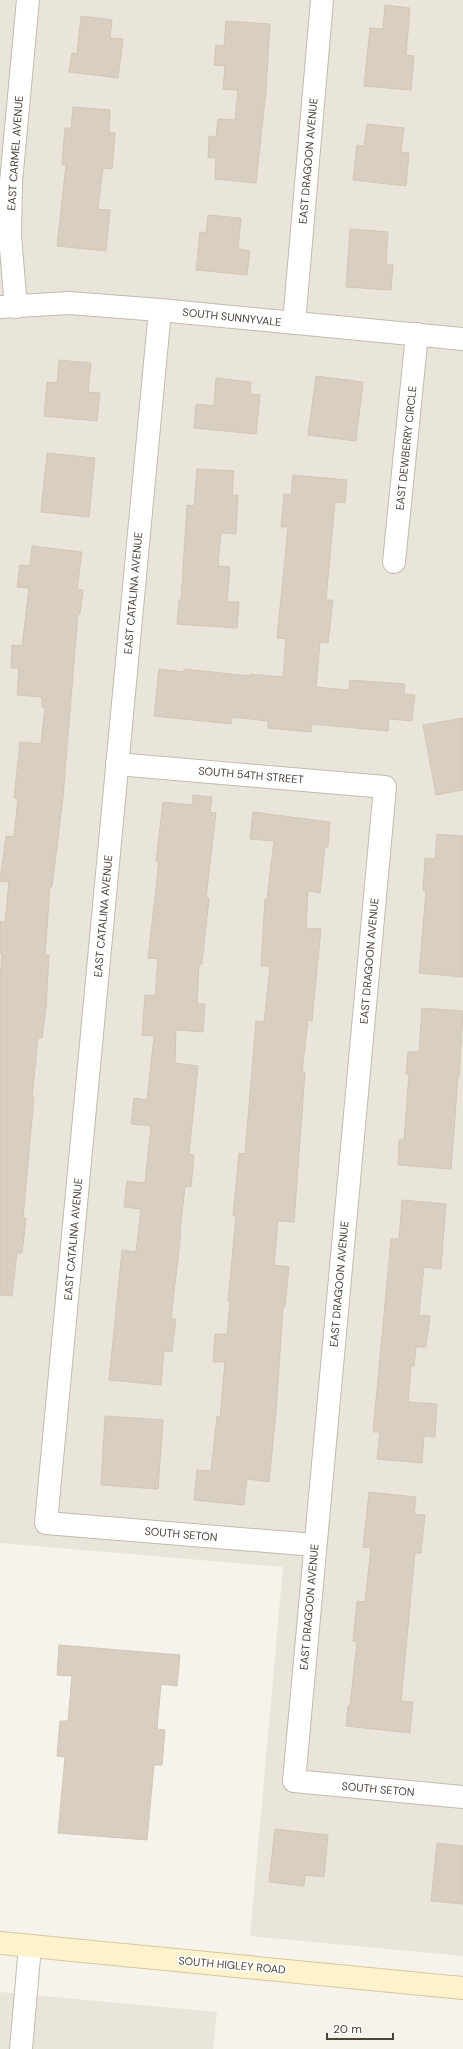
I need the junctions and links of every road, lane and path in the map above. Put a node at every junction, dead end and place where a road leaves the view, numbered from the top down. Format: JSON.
{"nodes":[{"id":1,"x":28,"y":0,"type":"edge"},
{"id":2,"x":322,"y":0,"type":"edge"},
{"id":3,"x":8,"y":307,"type":"edge"},
{"id":4,"x":160,"y":310,"type":"junction"},
{"id":5,"x":294,"y":323,"type":"junction"},
{"id":6,"x":417,"y":334,"type":"junction"},
{"id":7,"x":463,"y":339,"type":"edge"},
{"id":8,"x":394,"y":562,"type":"dead end"},
{"id":9,"x":117,"y":764,"type":"junction"},
{"id":10,"x":385,"y":787,"type":"joint"},
{"id":11,"x":46,"y":1522,"type":"joint"},
{"id":12,"x":315,"y":1545,"type":"junction"},
{"id":13,"x":294,"y":1781,"type":"joint"},
{"id":14,"x":463,"y":1797,"type":"edge"},
{"id":15,"x":0,"y":1943,"type":"edge"},
{"id":16,"x":30,"y":1946,"type":"junction"},
{"id":17,"x":463,"y":1988,"type":"edge"},
{"id":18,"x":21,"y":2049,"type":"edge"}],
"edges":[{"from":1,"to":3,"type":"street","name":"EAST CARMEL AVENUE"},
{"from":2,"to":5,"type":"street","name":"EAST DRAGOON AVENUE"},
{"from":3,"to":4,"type":"street","name":"SOUTH SUNNYVALE"},
{"from":4,"to":5,"type":"street","name":"SOUTH SUNNYVALE"},
{"from":4,"to":9,"type":"street","name":"EAST CATALINA AVENUE"},
{"from":5,"to":6,"type":"street","name":"SOUTH SUNNYVALE"},
{"from":6,"to":7,"type":"street","name":"SOUTH SUNNYVALE"},
{"from":6,"to":8,"type":"street","name":"EAST DEWBERRY CIRCLE"},
{"from":9,"to":10,"type":"street","name":"SOUTH 54TH STREET"},
{"from":9,"to":11,"type":"street","name":"EAST CATALINA AVENUE"},
{"from":10,"to":12,"type":"street","name":"EAST DRAGOON AVENUE"},
{"from":11,"to":12,"type":"street","name":"SOUTH SETON"},
{"from":12,"to":13,"type":"street","name":"EAST DRAGOON AVENUE"},
{"from":13,"to":14,"type":"street","name":"SOUTH SETON"},
{"from":15,"to":16,"type":"main road","name":"SOUTH HIGLEY ROAD"},
{"from":16,"to":17,"type":"main road","name":"SOUTH HIGLEY ROAD"},
{"from":16,"to":18,"type":"street"}]}
